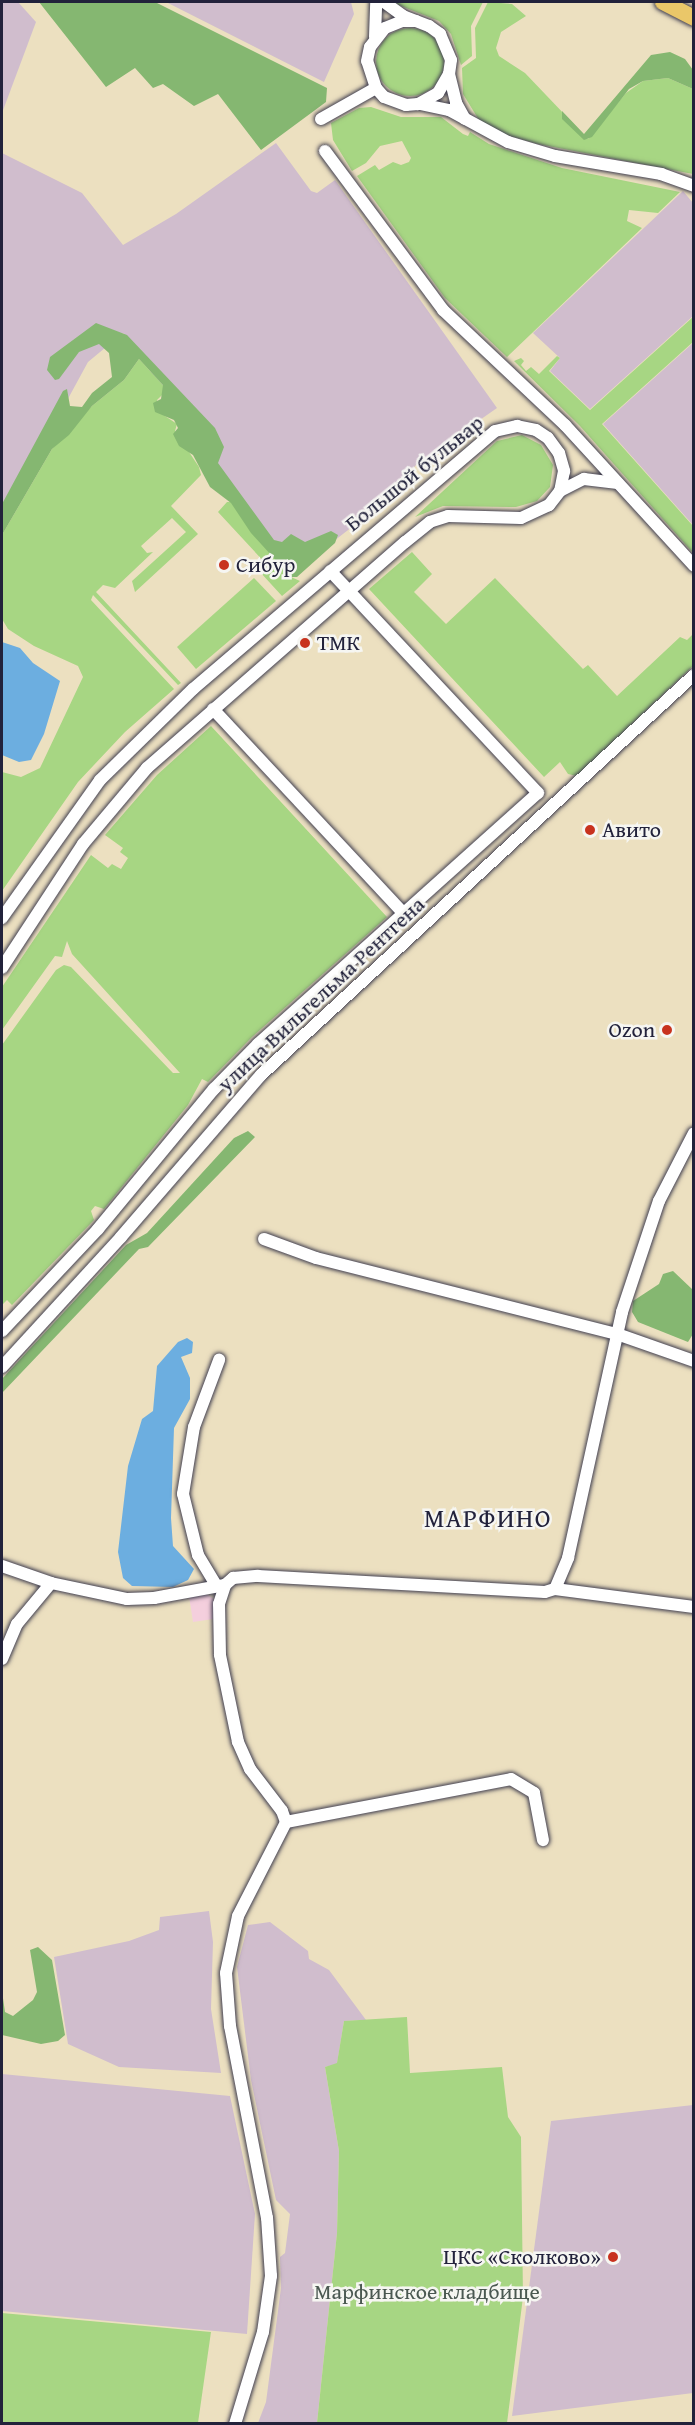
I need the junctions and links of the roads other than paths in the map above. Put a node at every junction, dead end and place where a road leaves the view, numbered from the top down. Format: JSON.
{"nodes":[{"id":1,"x":376,"y":2,"type":"edge"},
{"id":2,"x":384,"y":2,"type":"edge"},
{"id":3,"x":663,"y":2,"type":"edge"},
{"id":4,"x":693,"y":18,"type":"edge"},
{"id":5,"x":416,"y":21,"type":"junction"},
{"id":6,"x":375,"y":37,"type":"junction"},
{"id":7,"x":449,"y":74,"type":"junction"},
{"id":8,"x":376,"y":88,"type":"junction"},
{"id":9,"x":418,"y":104,"type":"junction"},
{"id":10,"x":321,"y":119,"type":"dead end"},
{"id":11,"x":468,"y":122,"type":"junction"},
{"id":12,"x":325,"y":151,"type":"dead end"},
{"id":13,"x":693,"y":186,"type":"edge"},
{"id":14,"x":565,"y":425,"type":"junction"},
{"id":15,"x":528,"y":427,"type":"junction"},
{"id":16,"x":618,"y":483,"type":"junction"},
{"id":17,"x":560,"y":491,"type":"junction"},
{"id":18,"x":693,"y":566,"type":"edge"},
{"id":19,"x":330,"y":571,"type":"junction"},
{"id":20,"x":349,"y":591,"type":"junction"},
{"id":21,"x":693,"y":675,"type":"edge"},
{"id":22,"x":213,"y":709,"type":"junction"},
{"id":23,"x":405,"y":915,"type":"junction"},
{"id":24,"x":2,"y":918,"type":"edge"},
{"id":25,"x":2,"y":968,"type":"edge"},
{"id":26,"x":693,"y":1133,"type":"edge"},
{"id":27,"x":264,"y":1239,"type":"dead end"},
{"id":28,"x":2,"y":1331,"type":"edge"},
{"id":29,"x":617,"y":1334,"type":"junction"},
{"id":30,"x":219,"y":1360,"type":"dead end"},
{"id":31,"x":693,"y":1362,"type":"edge"},
{"id":32,"x":2,"y":1367,"type":"edge"},
{"id":33,"x":2,"y":1566,"type":"edge"},
{"id":34,"x":51,"y":1583,"type":"junction"},
{"id":35,"x":220,"y":1585,"type":"junction"},
{"id":36,"x":555,"y":1589,"type":"junction"},
{"id":37,"x":693,"y":1607,"type":"edge"},
{"id":38,"x":2,"y":1659,"type":"edge"},
{"id":39,"x":286,"y":1822,"type":"junction"},
{"id":40,"x":543,"y":1840,"type":"dead end"},
{"id":41,"x":235,"y":2424,"type":"edge"}],
"edges":[{"from":1,"to":6,"type":"street"},
{"from":2,"to":5,"type":"street"},
{"from":3,"to":4,"type":"highway"},
{"from":5,"to":6,"type":"street"},
{"from":5,"to":7,"type":"street"},
{"from":6,"to":8,"type":"street"},
{"from":7,"to":9,"type":"street"},
{"from":7,"to":11,"type":"street"},
{"from":8,"to":9,"type":"street"},
{"from":8,"to":10,"type":"street"},
{"from":9,"to":11,"type":"street"},
{"from":11,"to":13,"type":"street"},
{"from":12,"to":14,"type":"street"},
{"from":14,"to":15,"type":"street","name":"Большой бульвар"},
{"from":14,"to":16,"type":"street"},
{"from":15,"to":17,"type":"street"},
{"from":15,"to":19,"type":"street","name":"Большой бульвар"},
{"from":16,"to":17,"type":"street"},
{"from":16,"to":18,"type":"street"},
{"from":17,"to":20,"type":"street"},
{"from":19,"to":20,"type":"street"},
{"from":19,"to":24,"type":"street","name":"Большой бульвар"},
{"from":20,"to":22,"type":"street"},
{"from":20,"to":23,"type":"street","name":"улица Вильгельма Рентгена"},
{"from":21,"to":32,"type":"street","name":"улица Вильгельма Рентгена"},
{"from":22,"to":23,"type":"street"},
{"from":22,"to":25,"type":"street"},
{"from":23,"to":28,"type":"street","name":"улица Вильгельма Рентгена"},
{"from":26,"to":29,"type":"street"},
{"from":27,"to":29,"type":"street"},
{"from":29,"to":31,"type":"street"},
{"from":29,"to":36,"type":"street"},
{"from":30,"to":35,"type":"street"},
{"from":33,"to":34,"type":"street"},
{"from":34,"to":35,"type":"street"},
{"from":34,"to":38,"type":"street"},
{"from":35,"to":36,"type":"street"},
{"from":35,"to":39,"type":"street"},
{"from":36,"to":37,"type":"street"},
{"from":39,"to":40,"type":"street"},
{"from":39,"to":41,"type":"street"}]}
